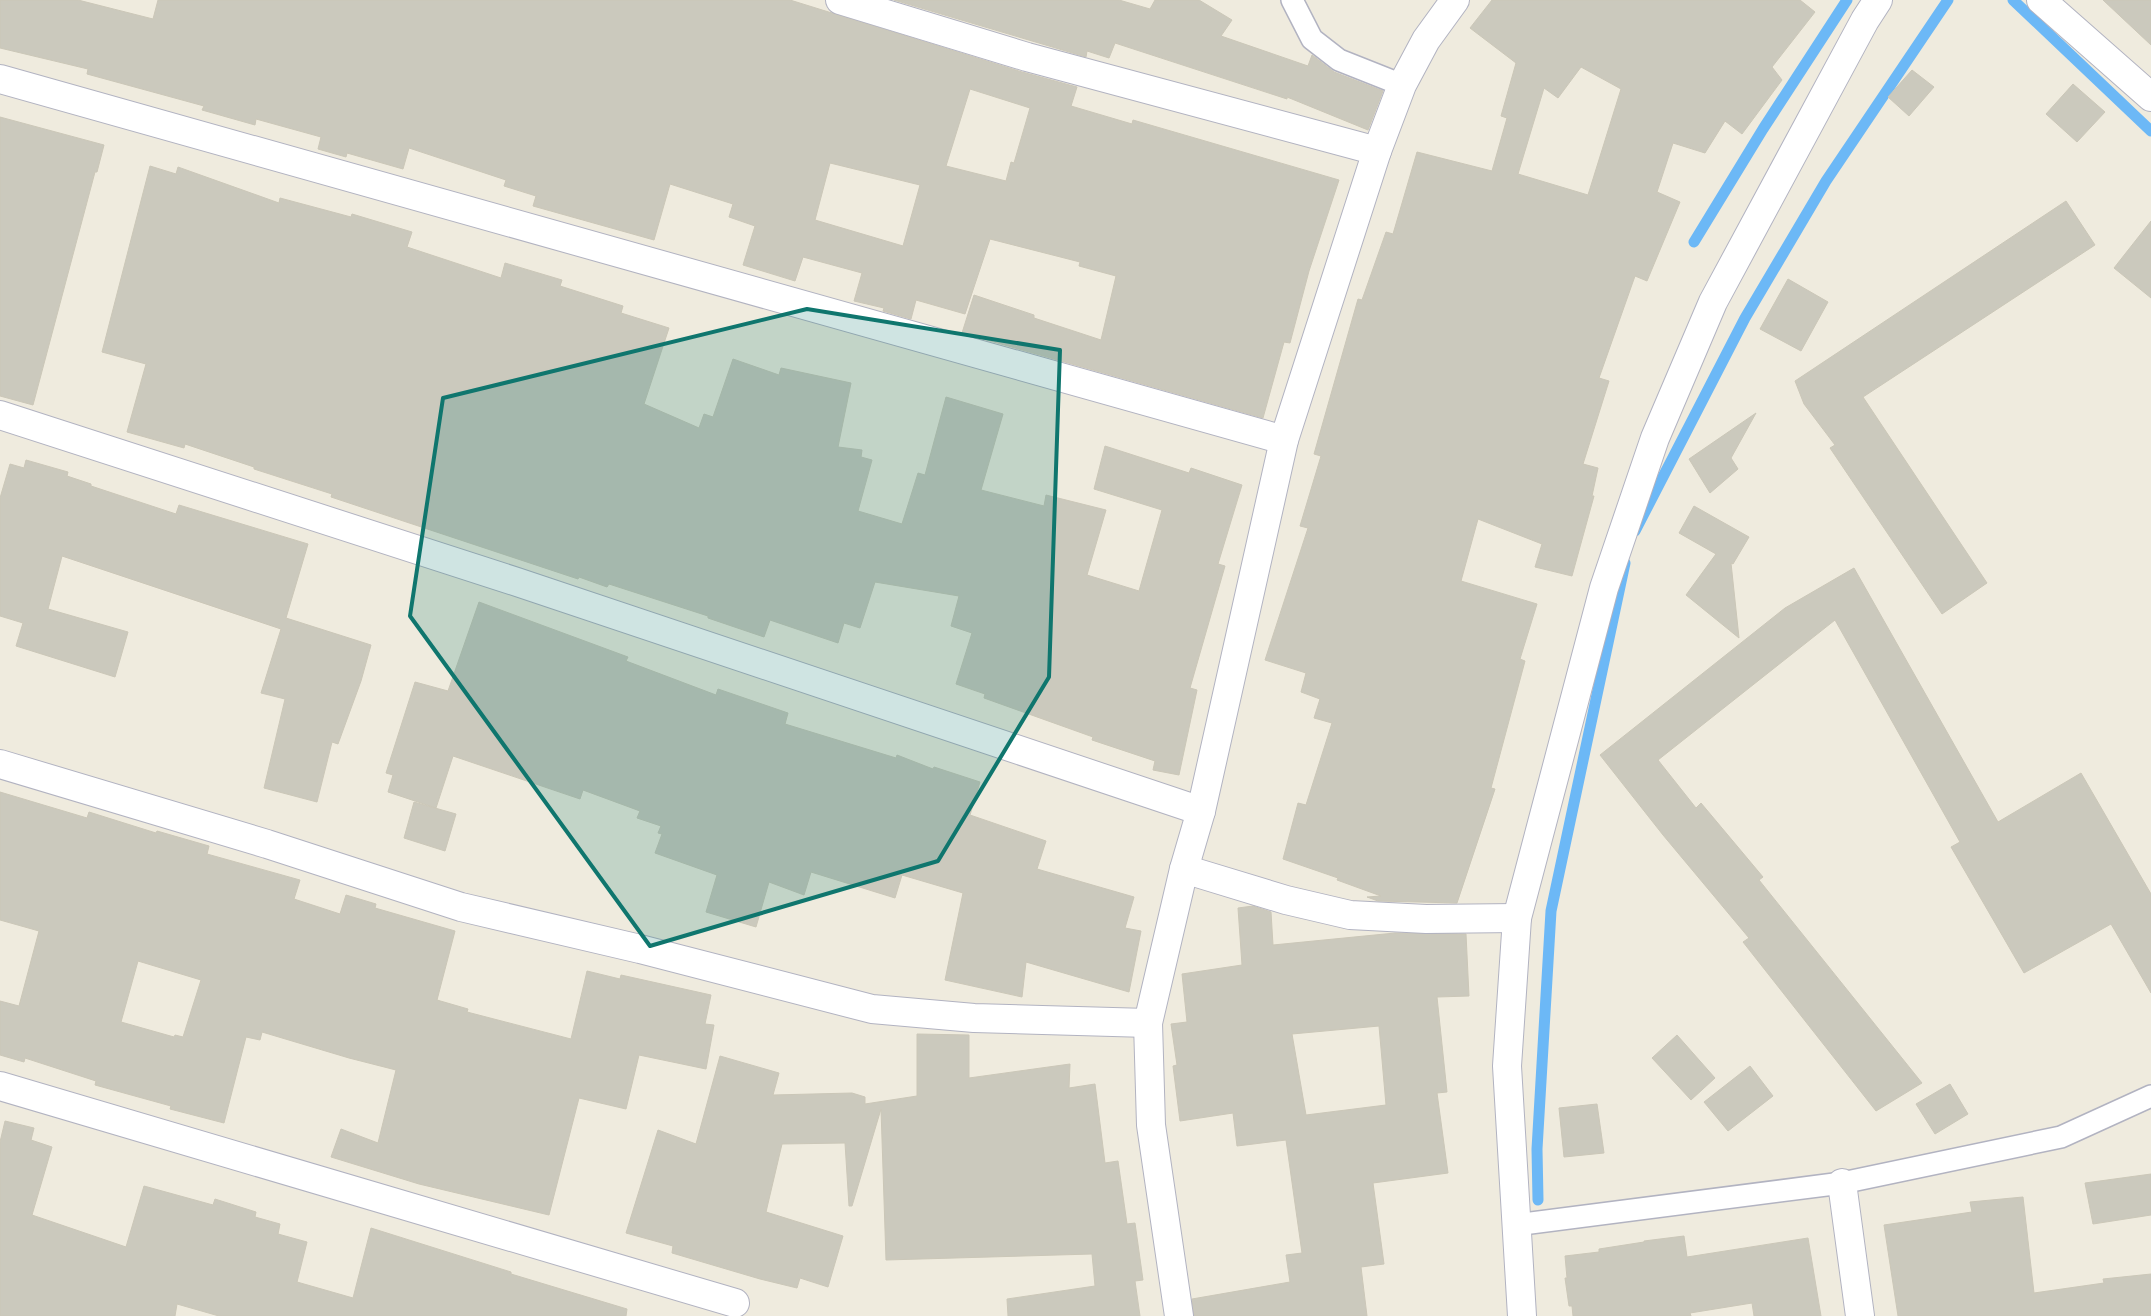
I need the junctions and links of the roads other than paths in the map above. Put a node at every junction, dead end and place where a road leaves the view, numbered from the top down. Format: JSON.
{"nodes":[{"id":1,"x":840,"y":0,"type":"edge"},
{"id":2,"x":1292,"y":0,"type":"edge"},
{"id":3,"x":1455,"y":0,"type":"edge"},
{"id":4,"x":1878,"y":0,"type":"edge"},
{"id":5,"x":2041,"y":0,"type":"edge"},
{"id":6,"x":868,"y":4,"type":"edge"},
{"id":7,"x":0,"y":79,"type":"edge"},
{"id":8,"x":1402,"y":85,"type":"junction"},
{"id":9,"x":2151,"y":96,"type":"edge"},
{"id":10,"x":1377,"y":150,"type":"junction"},
{"id":11,"x":0,"y":415,"type":"edge"},
{"id":12,"x":1284,"y":440,"type":"junction"},
{"id":13,"x":0,"y":764,"type":"edge"},
{"id":14,"x":1201,"y":811,"type":"junction"},
{"id":15,"x":1184,"y":869,"type":"junction"},
{"id":16,"x":1517,"y":918,"type":"junction"},
{"id":17,"x":1148,"y":1023,"type":"junction"},
{"id":18,"x":0,"y":1086,"type":"edge"},
{"id":19,"x":2151,"y":1096,"type":"edge"},
{"id":20,"x":1842,"y":1182,"type":"junction"},
{"id":21,"x":1515,"y":1226,"type":"junction"},
{"id":22,"x":734,"y":1303,"type":"dead end"},
{"id":23,"x":1179,"y":1316,"type":"edge"},
{"id":24,"x":1522,"y":1316,"type":"edge"},
{"id":25,"x":1860,"y":1316,"type":"edge"}],
"edges":[{"from":1,"to":6,"type":"street"},
{"from":2,"to":8,"type":"lane"},
{"from":3,"to":8,"type":"street"},
{"from":4,"to":16,"type":"street"},
{"from":5,"to":9,"type":"street"},
{"from":6,"to":10,"type":"street"},
{"from":7,"to":12,"type":"street"},
{"from":8,"to":10,"type":"street"},
{"from":10,"to":12,"type":"street"},
{"from":11,"to":14,"type":"street"},
{"from":12,"to":14,"type":"street"},
{"from":13,"to":17,"type":"street"},
{"from":14,"to":15,"type":"street"},
{"from":15,"to":16,"type":"street"},
{"from":15,"to":17,"type":"street"},
{"from":16,"to":21,"type":"street"},
{"from":17,"to":23,"type":"street"},
{"from":18,"to":22,"type":"street"},
{"from":19,"to":20,"type":"lane"},
{"from":20,"to":21,"type":"lane"},
{"from":20,"to":25,"type":"street"},
{"from":21,"to":24,"type":"street"}]}
